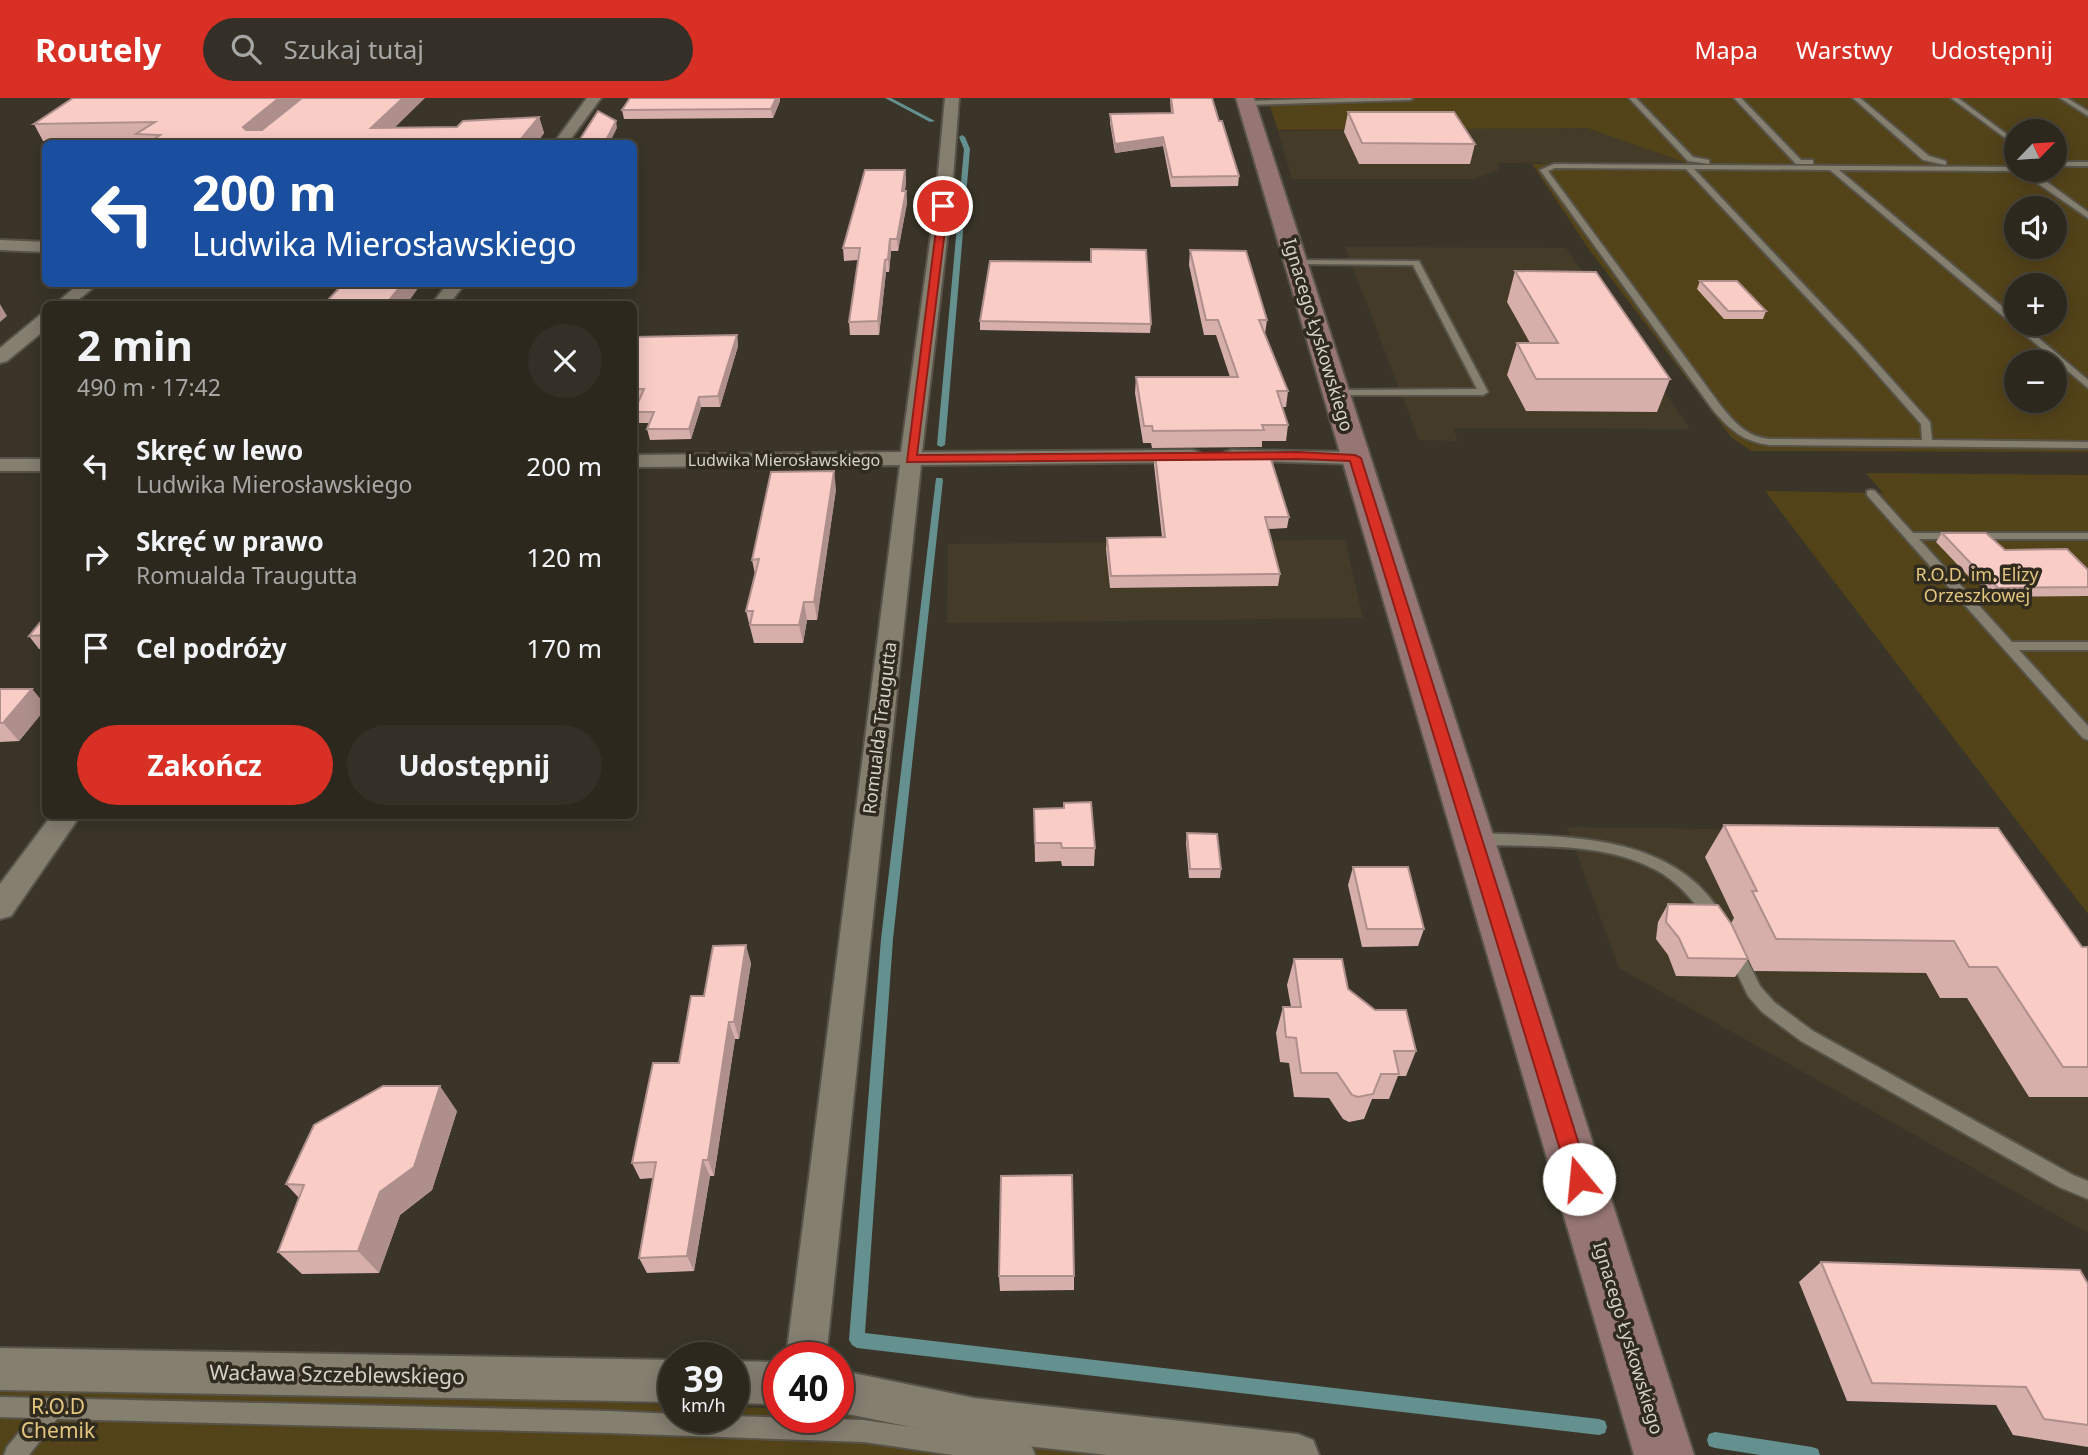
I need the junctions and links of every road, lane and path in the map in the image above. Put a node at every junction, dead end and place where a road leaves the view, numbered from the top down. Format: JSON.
{"nodes":[{"id":1,"x":594,"y":98,"type":"edge"},
{"id":2,"x":952,"y":98,"type":"edge"},
{"id":3,"x":1410,"y":98,"type":"edge"},
{"id":4,"x":1632,"y":98,"type":"edge"},
{"id":5,"x":1737,"y":98,"type":"edge"},
{"id":6,"x":1856,"y":98,"type":"edge"},
{"id":7,"x":1954,"y":98,"type":"edge"},
{"id":8,"x":2063,"y":98,"type":"edge"},
{"id":9,"x":1246,"y":100,"type":"edge"},
{"id":10,"x":2088,"y":114,"type":"edge"},
{"id":11,"x":2004,"y":135,"type":"edge"},
{"id":12,"x":563,"y":140,"type":"edge"},
{"id":13,"x":1933,"y":160,"type":"junction"},
{"id":14,"x":1799,"y":162,"type":"junction"},
{"id":15,"x":2004,"y":164,"type":"edge"},
{"id":16,"x":2067,"y":164,"type":"edge"},
{"id":17,"x":2088,"y":164,"type":"edge"},
{"id":18,"x":1688,"y":167,"type":"junction"},
{"id":19,"x":1832,"y":168,"type":"junction"},
{"id":20,"x":2088,"y":216,"type":"edge"},
{"id":21,"x":0,"y":245,"type":"edge"},
{"id":22,"x":42,"y":247,"type":"edge"},
{"id":23,"x":1296,"y":262,"type":"junction"},
{"id":24,"x":85,"y":287,"type":"edge"},
{"id":25,"x":454,"y":287,"type":"edge"},
{"id":26,"x":68,"y":301,"type":"edge"},
{"id":27,"x":442,"y":301,"type":"edge"},
{"id":28,"x":42,"y":322,"type":"edge"},
{"id":29,"x":0,"y":357,"type":"edge"},
{"id":30,"x":2088,"y":385,"type":"edge"},
{"id":31,"x":1335,"y":393,"type":"junction"},
{"id":32,"x":1927,"y":444,"type":"junction"},
{"id":33,"x":2088,"y":445,"type":"edge"},
{"id":34,"x":1355,"y":458,"type":"junction"},
{"id":35,"x":911,"y":459,"type":"junction"},
{"id":36,"x":637,"y":461,"type":"edge"},
{"id":37,"x":0,"y":465,"type":"edge"},
{"id":38,"x":42,"y":465,"type":"edge"},
{"id":39,"x":1871,"y":493,"type":"dead end"},
{"id":40,"x":1910,"y":536,"type":"junction"},
{"id":41,"x":2088,"y":536,"type":"edge"},
{"id":42,"x":2010,"y":646,"type":"junction"},
{"id":43,"x":2088,"y":646,"type":"edge"},
{"id":44,"x":2088,"y":735,"type":"edge"},
{"id":45,"x":64,"y":819,"type":"edge"},
{"id":46,"x":1473,"y":839,"type":"junction"},
{"id":47,"x":0,"y":907,"type":"edge"},
{"id":48,"x":2088,"y":1189,"type":"edge"},
{"id":49,"x":808,"y":1342,"type":"edge"},
{"id":50,"x":0,"y":1369,"type":"edge"},
{"id":51,"x":658,"y":1381,"type":"edge"},
{"id":52,"x":854,"y":1394,"type":"edge"},
{"id":53,"x":0,"y":1407,"type":"edge"},
{"id":54,"x":52,"y":1408,"type":"junction"},
{"id":55,"x":15,"y":1455,"type":"edge"},
{"id":56,"x":1024,"y":1455,"type":"edge"},
{"id":57,"x":1298,"y":1455,"type":"edge"},
{"id":58,"x":1664,"y":1455,"type":"edge"}],
"edges":[{"from":1,"to":12,"type":"street"},
{"from":2,"to":35,"type":"street","name":"Romualda Traugutta"},
{"from":3,"to":9,"type":"lane"},
{"from":4,"to":14,"type":"lane"},
{"from":5,"to":14,"type":"lane"},
{"from":6,"to":13,"type":"lane"},
{"from":7,"to":11,"type":"lane"},
{"from":8,"to":10,"type":"lane"},
{"from":9,"to":23,"type":"street","name":"Ignacego Łyskowskiego"},
{"from":13,"to":14,"type":"lane"},
{"from":13,"to":15,"type":"lane"},
{"from":16,"to":17,"type":"lane"},
{"from":18,"to":19,"type":"lane"},
{"from":18,"to":32,"type":"lane"},
{"from":18,"to":32,"type":"lane"},
{"from":19,"to":20,"type":"lane"},
{"from":19,"to":30,"type":"lane"},
{"from":21,"to":22,"type":"street"},
{"from":23,"to":31,"type":"street","name":"Ignacego Łyskowskiego"},
{"from":23,"to":31,"type":"lane"},
{"from":24,"to":26,"type":"street"},
{"from":25,"to":27,"type":"street"},
{"from":28,"to":29,"type":"street"},
{"from":31,"to":34,"type":"street","name":"Ignacego Łyskowskiego"},
{"from":32,"to":33,"type":"lane"},
{"from":34,"to":35,"type":"street","name":"Ludwika Mierosławskiego"},
{"from":34,"to":46,"type":"street","name":"Ignacego Łyskowskiego"},
{"from":35,"to":36,"type":"street","name":"Ludwika Mierosławskiego"},
{"from":35,"to":49,"type":"street","name":"Romualda Traugutta"},
{"from":37,"to":38,"type":"street"},
{"from":39,"to":40,"type":"lane"},
{"from":40,"to":41,"type":"lane"},
{"from":40,"to":42,"type":"lane"},
{"from":42,"to":43,"type":"lane"},
{"from":42,"to":44,"type":"lane"},
{"from":45,"to":47,"type":"street"},
{"from":46,"to":48,"type":"lane"},
{"from":46,"to":58,"type":"street","name":"Ignacego Łyskowskiego"},
{"from":50,"to":51,"type":"street","name":"Wacława Szczeblewskiego"},
{"from":52,"to":57,"type":"street"},
{"from":53,"to":54,"type":"lane"},
{"from":54,"to":55,"type":"lane"},
{"from":54,"to":56,"type":"lane"}]}
